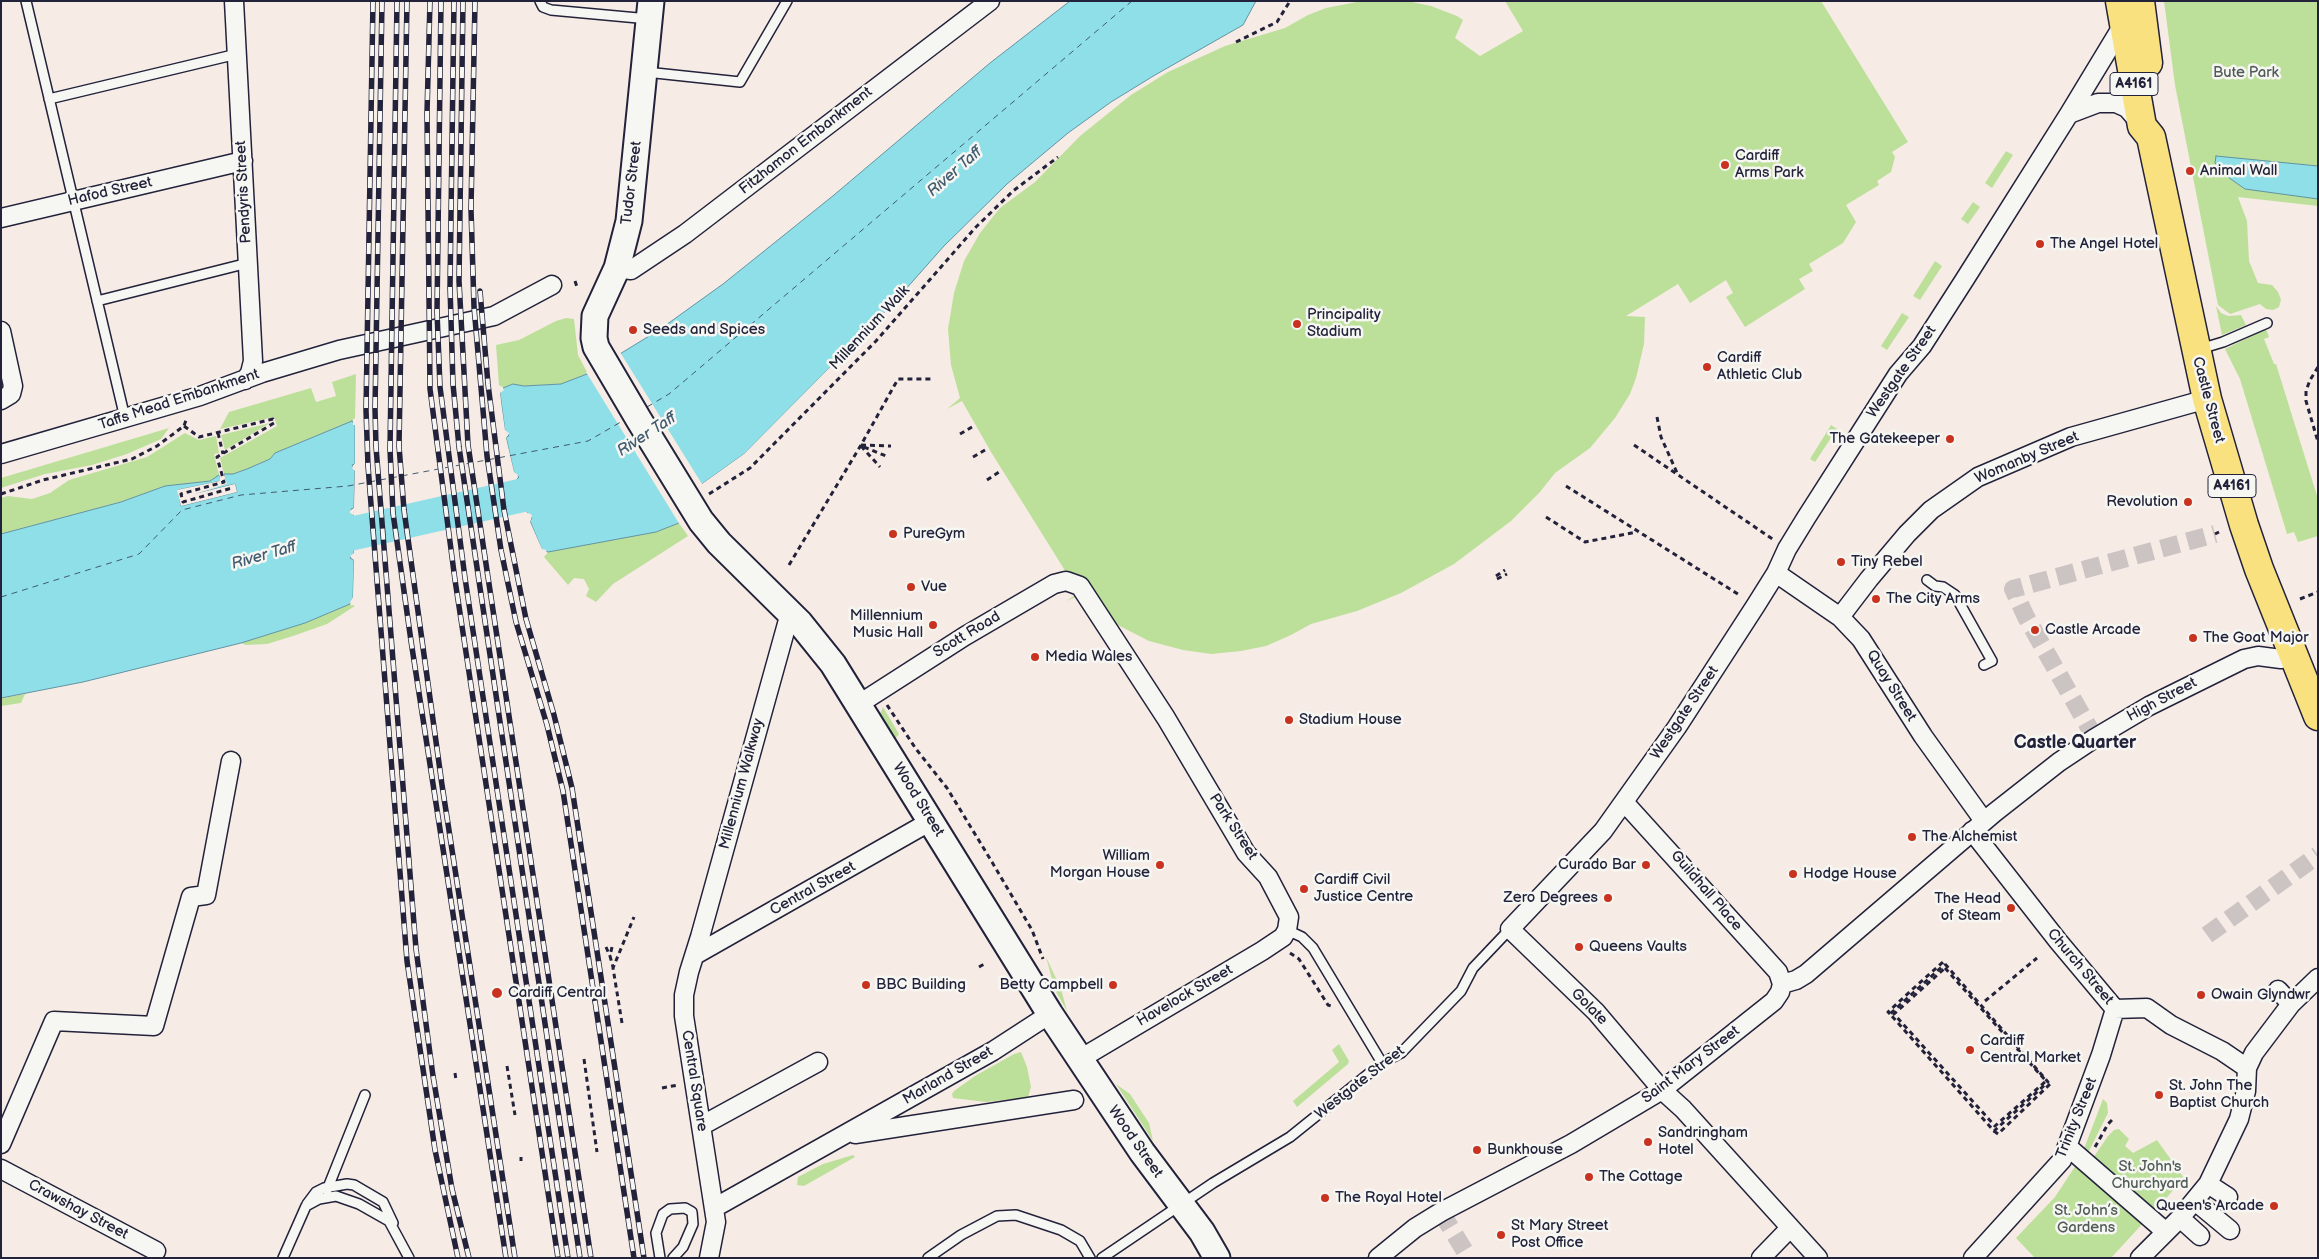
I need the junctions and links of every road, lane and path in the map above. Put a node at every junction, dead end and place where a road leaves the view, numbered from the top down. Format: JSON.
{"nodes":[{"id":1,"x":26,"y":1,"type":"edge"},
{"id":2,"x":234,"y":1,"type":"edge"},
{"id":3,"x":540,"y":1,"type":"edge"},
{"id":4,"x":787,"y":1,"type":"edge"},
{"id":5,"x":990,"y":1,"type":"edge"},
{"id":6,"x":1290,"y":1,"type":"edge"},
{"id":7,"x":2140,"y":1,"type":"edge"},
{"id":8,"x":650,"y":10,"type":"edge"},
{"id":9,"x":2123,"y":23,"type":"edge"},
{"id":10,"x":1236,"y":42,"type":"dead end"},
{"id":11,"x":237,"y":54,"type":"junction"},
{"id":12,"x":2148,"y":63,"type":"junction"},
{"id":13,"x":644,"y":72,"type":"junction"},
{"id":14,"x":49,"y":99,"type":"junction"},
{"id":15,"x":2069,"y":114,"type":"junction"},
{"id":16,"x":2146,"y":132,"type":"junction"},
{"id":17,"x":1058,"y":157,"type":"dead end"},
{"id":18,"x":243,"y":161,"type":"junction"},
{"id":19,"x":73,"y":201,"type":"junction"},
{"id":20,"x":1,"y":218,"type":"edge"},
{"id":21,"x":248,"y":263,"type":"junction"},
{"id":22,"x":617,"y":268,"type":"junction"},
{"id":23,"x":575,"y":281,"type":"dead end"},
{"id":24,"x":552,"y":285,"type":"dead end"},
{"id":25,"x":577,"y":287,"type":"dead end"},
{"id":26,"x":97,"y":301,"type":"junction"},
{"id":27,"x":2267,"y":323,"type":"dead end"},
{"id":28,"x":1,"y":331,"type":"edge"},
{"id":29,"x":2195,"y":350,"type":"junction"},
{"id":30,"x":601,"y":358,"type":"joint"},
{"id":31,"x":2318,"y":367,"type":"edge"},
{"id":32,"x":931,"y":379,"type":"dead end"},
{"id":33,"x":245,"y":380,"type":"junction"},
{"id":34,"x":2207,"y":399,"type":"junction"},
{"id":35,"x":1,"y":400,"type":"edge"},
{"id":36,"x":1657,"y":417,"type":"dead end"},
{"id":37,"x":126,"y":418,"type":"junction"},
{"id":38,"x":186,"y":418,"type":"dead end"},
{"id":39,"x":184,"y":426,"type":"junction"},
{"id":40,"x":972,"y":427,"type":"dead end"},
{"id":41,"x":218,"y":433,"type":"junction"},
{"id":42,"x":960,"y":434,"type":"dead end"},
{"id":43,"x":2318,"y":442,"type":"edge"},
{"id":44,"x":861,"y":445,"type":"junction"},
{"id":45,"x":1634,"y":445,"type":"dead end"},
{"id":46,"x":891,"y":446,"type":"dead end"},
{"id":47,"x":986,"y":450,"type":"dead end"},
{"id":48,"x":1,"y":454,"type":"edge"},
{"id":49,"x":223,"y":454,"type":"junction"},
{"id":50,"x":886,"y":456,"type":"dead end"},
{"id":51,"x":973,"y":457,"type":"dead end"},
{"id":52,"x":880,"y":467,"type":"dead end"},
{"id":53,"x":999,"y":472,"type":"dead end"},
{"id":54,"x":1679,"y":476,"type":"junction"},
{"id":55,"x":987,"y":480,"type":"dead end"},
{"id":56,"x":1566,"y":486,"type":"dead end"},
{"id":57,"x":232,"y":488,"type":"dead end"},
{"id":58,"x":1,"y":494,"type":"edge"},
{"id":59,"x":696,"y":513,"type":"junction"},
{"id":60,"x":1546,"y":517,"type":"dead end"},
{"id":61,"x":1638,"y":532,"type":"junction"},
{"id":62,"x":1771,"y":539,"type":"dead end"},
{"id":63,"x":788,"y":565,"type":"dead end"},
{"id":64,"x":1506,"y":572,"type":"dead end"},
{"id":65,"x":1776,"y":573,"type":"junction"},
{"id":66,"x":1496,"y":578,"type":"dead end"},
{"id":67,"x":1927,"y":580,"type":"dead end"},
{"id":68,"x":1080,"y":586,"type":"joint"},
{"id":69,"x":2318,"y":592,"type":"edge"},
{"id":70,"x":1736,"y":594,"type":"dead end"},
{"id":71,"x":2300,"y":599,"type":"dead end"},
{"id":72,"x":790,"y":613,"type":"junction"},
{"id":73,"x":1840,"y":617,"type":"junction"},
{"id":74,"x":2293,"y":656,"type":"junction"},
{"id":75,"x":1984,"y":665,"type":"dead end"},
{"id":76,"x":868,"y":697,"type":"junction"},
{"id":77,"x":2318,"y":716,"type":"edge"},
{"id":78,"x":232,"y":761,"type":"dead end"},
{"id":79,"x":1624,"y":802,"type":"junction"},
{"id":80,"x":931,"y":822,"type":"junction"},
{"id":81,"x":1978,"y":826,"type":"junction"},
{"id":82,"x":634,"y":917,"type":"dead end"},
{"id":83,"x":1510,"y":929,"type":"junction"},
{"id":84,"x":1287,"y":930,"type":"junction"},
{"id":85,"x":606,"y":947,"type":"dead end"},
{"id":86,"x":612,"y":947,"type":"dead end"},
{"id":87,"x":1281,"y":953,"type":"dead end"},
{"id":88,"x":695,"y":955,"type":"junction"},
{"id":89,"x":610,"y":956,"type":"junction"},
{"id":90,"x":2037,"y":958,"type":"dead end"},
{"id":91,"x":986,"y":963,"type":"dead end"},
{"id":92,"x":1044,"y":965,"type":"dead end"},
{"id":93,"x":979,"y":967,"type":"dead end"},
{"id":94,"x":614,"y":968,"type":"junction"},
{"id":95,"x":2318,"y":978,"type":"edge"},
{"id":96,"x":1782,"y":984,"type":"junction"},
{"id":97,"x":2278,"y":990,"type":"dead end"},
{"id":98,"x":1985,"y":1001,"type":"dead end"},
{"id":99,"x":2291,"y":1004,"type":"junction"},
{"id":100,"x":2115,"y":1008,"type":"junction"},
{"id":101,"x":1050,"y":1014,"type":"junction"},
{"id":102,"x":1354,"y":1016,"type":"junction"},
{"id":103,"x":622,"y":1023,"type":"dead end"},
{"id":104,"x":584,"y":1059,"type":"dead end"},
{"id":105,"x":1080,"y":1059,"type":"junction"},
{"id":106,"x":818,"y":1062,"type":"dead end"},
{"id":107,"x":1382,"y":1063,"type":"junction"},
{"id":108,"x":507,"y":1066,"type":"dead end"},
{"id":109,"x":2247,"y":1068,"type":"junction"},
{"id":110,"x":455,"y":1073,"type":"dead end"},
{"id":111,"x":456,"y":1080,"type":"dead end"},
{"id":112,"x":1662,"y":1090,"type":"junction"},
{"id":113,"x":365,"y":1095,"type":"dead end"},
{"id":114,"x":1074,"y":1100,"type":"dead end"},
{"id":115,"x":2020,"y":1103,"type":"joint"},
{"id":116,"x":515,"y":1116,"type":"dead end"},
{"id":117,"x":2113,"y":1119,"type":"dead end"},
{"id":118,"x":701,"y":1126,"type":"junction"},
{"id":119,"x":1994,"y":1131,"type":"joint"},
{"id":120,"x":844,"y":1136,"type":"junction"},
{"id":121,"x":1,"y":1144,"type":"edge"},
{"id":122,"x":2068,"y":1147,"type":"junction"},
{"id":123,"x":597,"y":1152,"type":"dead end"},
{"id":124,"x":2086,"y":1162,"type":"junction"},
{"id":125,"x":1,"y":1169,"type":"edge"},
{"id":126,"x":2208,"y":1184,"type":"junction"},
{"id":127,"x":328,"y":1186,"type":"junction"},
{"id":128,"x":2228,"y":1196,"type":"dead end"},
{"id":129,"x":324,"y":1198,"type":"junction"},
{"id":130,"x":2195,"y":1201,"type":"junction"},
{"id":131,"x":1181,"y":1204,"type":"junction"},
{"id":132,"x":306,"y":1206,"type":"junction"},
{"id":133,"x":714,"y":1208,"type":"junction"},
{"id":134,"x":2180,"y":1218,"type":"junction"},
{"id":135,"x":1790,"y":1228,"type":"junction"},
{"id":136,"x":396,"y":1230,"type":"junction"},
{"id":137,"x":2230,"y":1230,"type":"dead end"},
{"id":138,"x":2166,"y":1232,"type":"junction"},
{"id":139,"x":2200,"y":1236,"type":"dead end"},
{"id":140,"x":156,"y":1251,"type":"dead end"},
{"id":141,"x":283,"y":1258,"type":"edge"},
{"id":142,"x":409,"y":1258,"type":"edge"},
{"id":143,"x":660,"y":1258,"type":"edge"},
{"id":144,"x":673,"y":1258,"type":"edge"},
{"id":145,"x":709,"y":1258,"type":"edge"},
{"id":146,"x":928,"y":1258,"type":"edge"},
{"id":147,"x":1090,"y":1258,"type":"edge"},
{"id":148,"x":1102,"y":1258,"type":"edge"},
{"id":149,"x":1217,"y":1258,"type":"edge"},
{"id":150,"x":1378,"y":1258,"type":"edge"},
{"id":151,"x":1761,"y":1258,"type":"edge"},
{"id":152,"x":1818,"y":1258,"type":"edge"},
{"id":153,"x":1973,"y":1258,"type":"edge"},
{"id":154,"x":2140,"y":1258,"type":"edge"}],
"edges":[{"from":1,"to":14,"type":"lane"},
{"from":2,"to":11,"type":"street","name":"Pendyris Street"},
{"from":3,"to":8,"type":"lane"},
{"from":4,"to":13,"type":"lane"},
{"from":5,"to":22,"type":"street","name":"Fitzhamon Embankment"},
{"from":6,"to":10,"type":"path"},
{"from":7,"to":12,"type":"main road","name":"Castle Street","number":"A4161"},
{"from":8,"to":13,"type":"street","name":"Tudor Street"},
{"from":9,"to":12,"type":"street"},
{"from":9,"to":15,"type":"street","name":"Westgate Street"},
{"from":9,"to":16,"type":"main road","name":"Castle Street","number":"A4161"},
{"from":11,"to":14,"type":"lane"},
{"from":11,"to":18,"type":"street","name":"Pendyris Street"},
{"from":12,"to":16,"type":"main road","name":"Castle Street","number":"A4161"},
{"from":13,"to":22,"type":"street","name":"Tudor Street"},
{"from":14,"to":19,"type":"lane"},
{"from":15,"to":16,"type":"street"},
{"from":15,"to":65,"type":"street","name":"Westgate Street"},
{"from":16,"to":29,"type":"main road","name":"Castle Street","number":"A4161"},
{"from":17,"to":59,"type":"path","name":"Millennium Walk"},
{"from":18,"to":19,"type":"street","name":"Hafod Street"},
{"from":18,"to":21,"type":"street","name":"Pendyris Street"},
{"from":19,"to":20,"type":"street","name":"Hafod Street"},
{"from":19,"to":26,"type":"lane"},
{"from":21,"to":26,"type":"lane"},
{"from":21,"to":33,"type":"street","name":"Pendyris Street"},
{"from":22,"to":30,"type":"street","name":"Tudor Street"},
{"from":23,"to":25,"type":"path"},
{"from":24,"to":33,"type":"street","name":"Taffs Mead Embankment"},
{"from":26,"to":37,"type":"lane"},
{"from":27,"to":29,"type":"lane"},
{"from":28,"to":35,"type":"street"},
{"from":29,"to":34,"type":"main road","name":"Castle Street","number":"A4161"},
{"from":30,"to":59,"type":"street","name":"Wood Street"},
{"from":31,"to":43,"type":"path"},
{"from":32,"to":44,"type":"path"},
{"from":33,"to":37,"type":"street","name":"Taffs Mead Embankment"},
{"from":34,"to":73,"type":"street","name":"Womanby Street"},
{"from":34,"to":74,"type":"main road","name":"Castle Street","number":"A4161"},
{"from":36,"to":54,"type":"path"},
{"from":37,"to":48,"type":"street","name":"Taffs Mead Embankment"},
{"from":38,"to":39,"type":"path"},
{"from":39,"to":41,"type":"path"},
{"from":39,"to":58,"type":"path"},
{"from":40,"to":42,"type":"path"},
{"from":41,"to":49,"type":"path"},
{"from":41,"to":49,"type":"path"},
{"from":44,"to":46,"type":"path"},
{"from":44,"to":50,"type":"path"},
{"from":44,"to":52,"type":"path"},
{"from":44,"to":63,"type":"path"},
{"from":45,"to":54,"type":"path"},
{"from":47,"to":51,"type":"path"},
{"from":49,"to":57,"type":"path"},
{"from":53,"to":55,"type":"path"},
{"from":54,"to":62,"type":"path"},
{"from":56,"to":61,"type":"path"},
{"from":59,"to":72,"type":"street","name":"Wood Street"},
{"from":60,"to":61,"type":"path"},
{"from":61,"to":70,"type":"path"},
{"from":64,"to":66,"type":"path"},
{"from":65,"to":73,"type":"street","name":"Quay Street"},
{"from":65,"to":79,"type":"street","name":"Westgate Street"},
{"from":67,"to":75,"type":"lane"},
{"from":68,"to":76,"type":"street","name":"Scott Road"},
{"from":68,"to":84,"type":"street","name":"Park Street"},
{"from":69,"to":71,"type":"path"},
{"from":72,"to":76,"type":"street","name":"Wood Street"},
{"from":72,"to":88,"type":"street","name":"Millennium Walkway"},
{"from":73,"to":81,"type":"street","name":"Quay Street"},
{"from":74,"to":77,"type":"main road","number":"A4161"},
{"from":74,"to":81,"type":"street","name":"High Street"},
{"from":76,"to":80,"type":"street","name":"Wood Street"},
{"from":76,"to":92,"type":"path"},
{"from":78,"to":121,"type":"street"},
{"from":79,"to":83,"type":"street","name":"Westgate Street"},
{"from":79,"to":96,"type":"street","name":"Guildhall Place"},
{"from":80,"to":88,"type":"street","name":"Central Street"},
{"from":80,"to":101,"type":"street","name":"Wood Street"},
{"from":81,"to":96,"type":"street"},
{"from":81,"to":100,"type":"street","name":"Church Street"},
{"from":82,"to":94,"type":"path"},
{"from":83,"to":107,"type":"lane","name":"Westgate Street"},
{"from":83,"to":112,"type":"street","name":"Golate"},
{"from":84,"to":102,"type":"lane"},
{"from":84,"to":105,"type":"street","name":"Havelock Street"},
{"from":85,"to":89,"type":"path"},
{"from":86,"to":89,"type":"path"},
{"from":87,"to":102,"type":"path"},
{"from":88,"to":118,"type":"street","name":"Central Square"},
{"from":89,"to":94,"type":"path"},
{"from":90,"to":98,"type":"path"},
{"from":91,"to":93,"type":"path"},
{"from":94,"to":103,"type":"path"},
{"from":95,"to":99,"type":"street"},
{"from":96,"to":112,"type":"street","name":"Saint Mary Street"},
{"from":97,"to":99,"type":"street"},
{"from":99,"to":109,"type":"street"},
{"from":100,"to":109,"type":"street","name":"Church Street"},
{"from":100,"to":122,"type":"street","name":"Trinity Street"},
{"from":101,"to":105,"type":"street","name":"Wood Street"},
{"from":101,"to":120,"type":"street","name":"Marland Street"},
{"from":102,"to":107,"type":"lane"},
{"from":104,"to":123,"type":"path"},
{"from":105,"to":131,"type":"street","name":"Wood Street"},
{"from":106,"to":118,"type":"street"},
{"from":107,"to":131,"type":"lane","name":"Westgate Street"},
{"from":108,"to":116,"type":"path"},
{"from":109,"to":126,"type":"street"},
{"from":110,"to":111,"type":"path"},
{"from":112,"to":135,"type":"street","name":"Golate"},
{"from":112,"to":150,"type":"street","name":"Saint Mary Street"},
{"from":113,"to":127,"type":"lane"},
{"from":114,"to":120,"type":"street","name":"Marland Street"},
{"from":115,"to":115,"type":"path"},
{"from":117,"to":124,"type":"path"},
{"from":118,"to":133,"type":"street","name":"Central Square"},
{"from":119,"to":119,"type":"path","bridge":true},
{"from":120,"to":133,"type":"street","name":"Marland Street"},
{"from":122,"to":124,"type":"street"},
{"from":122,"to":153,"type":"street","name":"Trinity Street"},
{"from":124,"to":138,"type":"street"},
{"from":125,"to":140,"type":"street","name":"Crawshay Street"},
{"from":126,"to":128,"type":"street"},
{"from":126,"to":130,"type":"street"},
{"from":127,"to":129,"type":"lane"},
{"from":127,"to":132,"type":"lane"},
{"from":127,"to":136,"type":"lane"},
{"from":129,"to":132,"type":"lane"},
{"from":129,"to":136,"type":"lane"},
{"from":130,"to":134,"type":"street"},
{"from":130,"to":137,"type":"street"},
{"from":131,"to":148,"type":"lane","name":"Westgate Street"},
{"from":131,"to":149,"type":"street","name":"Wood Street"},
{"from":132,"to":141,"type":"lane"},
{"from":133,"to":145,"type":"street","name":"Central Square"},
{"from":134,"to":138,"type":"street"},
{"from":134,"to":139,"type":"street"},
{"from":135,"to":151,"type":"street"},
{"from":135,"to":152,"type":"street","name":"Golate"},
{"from":136,"to":142,"type":"lane"},
{"from":138,"to":154,"type":"street"},
{"from":143,"to":144,"type":"lane"},
{"from":146,"to":147,"type":"lane"}]}
